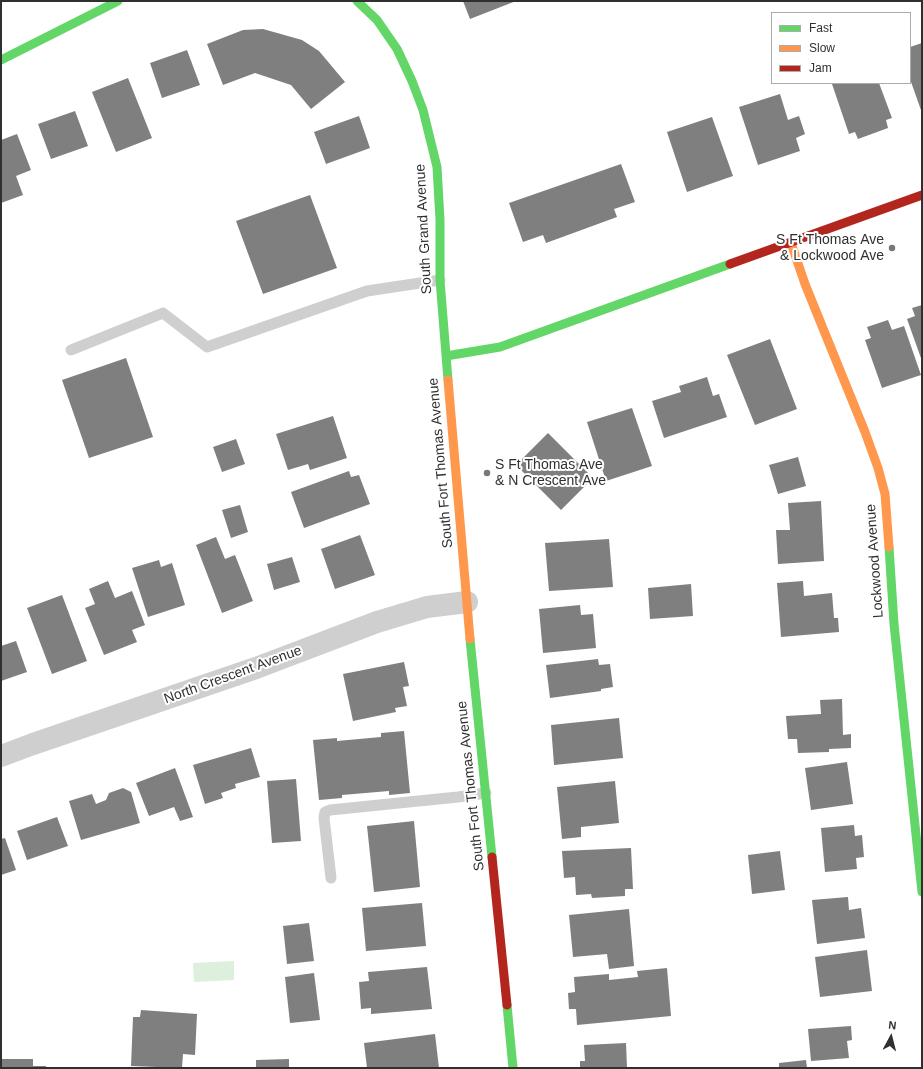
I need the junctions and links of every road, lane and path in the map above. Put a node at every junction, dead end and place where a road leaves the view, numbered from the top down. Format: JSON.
{"nodes":[{"id":1,"x":118,"y":1,"type":"edge"},
{"id":2,"x":357,"y":1,"type":"edge"},
{"id":3,"x":1,"y":60,"type":"edge"},
{"id":4,"x":922,"y":195,"type":"edge"},
{"id":5,"x":791,"y":243,"type":"junction"},
{"id":6,"x":440,"y":280,"type":"junction"},
{"id":7,"x":71,"y":350,"type":"dead end"},
{"id":8,"x":446,"y":356,"type":"junction"},
{"id":9,"x":467,"y":602,"type":"junction"},
{"id":10,"x":1,"y":756,"type":"edge"},
{"id":11,"x":486,"y":793,"type":"junction"},
{"id":12,"x":331,"y":878,"type":"dead end"},
{"id":13,"x":922,"y":892,"type":"edge"},
{"id":14,"x":513,"y":1068,"type":"edge"}],
"edges":[{"from":1,"to":3,"type":"main road"},
{"from":2,"to":6,"type":"main road","name":"South Grand Avenue"},
{"from":4,"to":5,"type":"main road"},
{"from":5,"to":8,"type":"main road"},
{"from":5,"to":13,"type":"main road","name":"Lockwood Avenue"},
{"from":6,"to":7,"type":"lane"},
{"from":6,"to":8,"type":"main road","name":"South Grand Avenue"},
{"from":8,"to":9,"type":"main road","name":"South Fort Thomas Avenue"},
{"from":9,"to":10,"type":"street","name":"North Crescent Avenue"},
{"from":9,"to":11,"type":"main road","name":"South Fort Thomas Avenue"},
{"from":11,"to":12,"type":"lane"},
{"from":11,"to":14,"type":"main road","name":"South Fort Thomas Avenue"}]}
